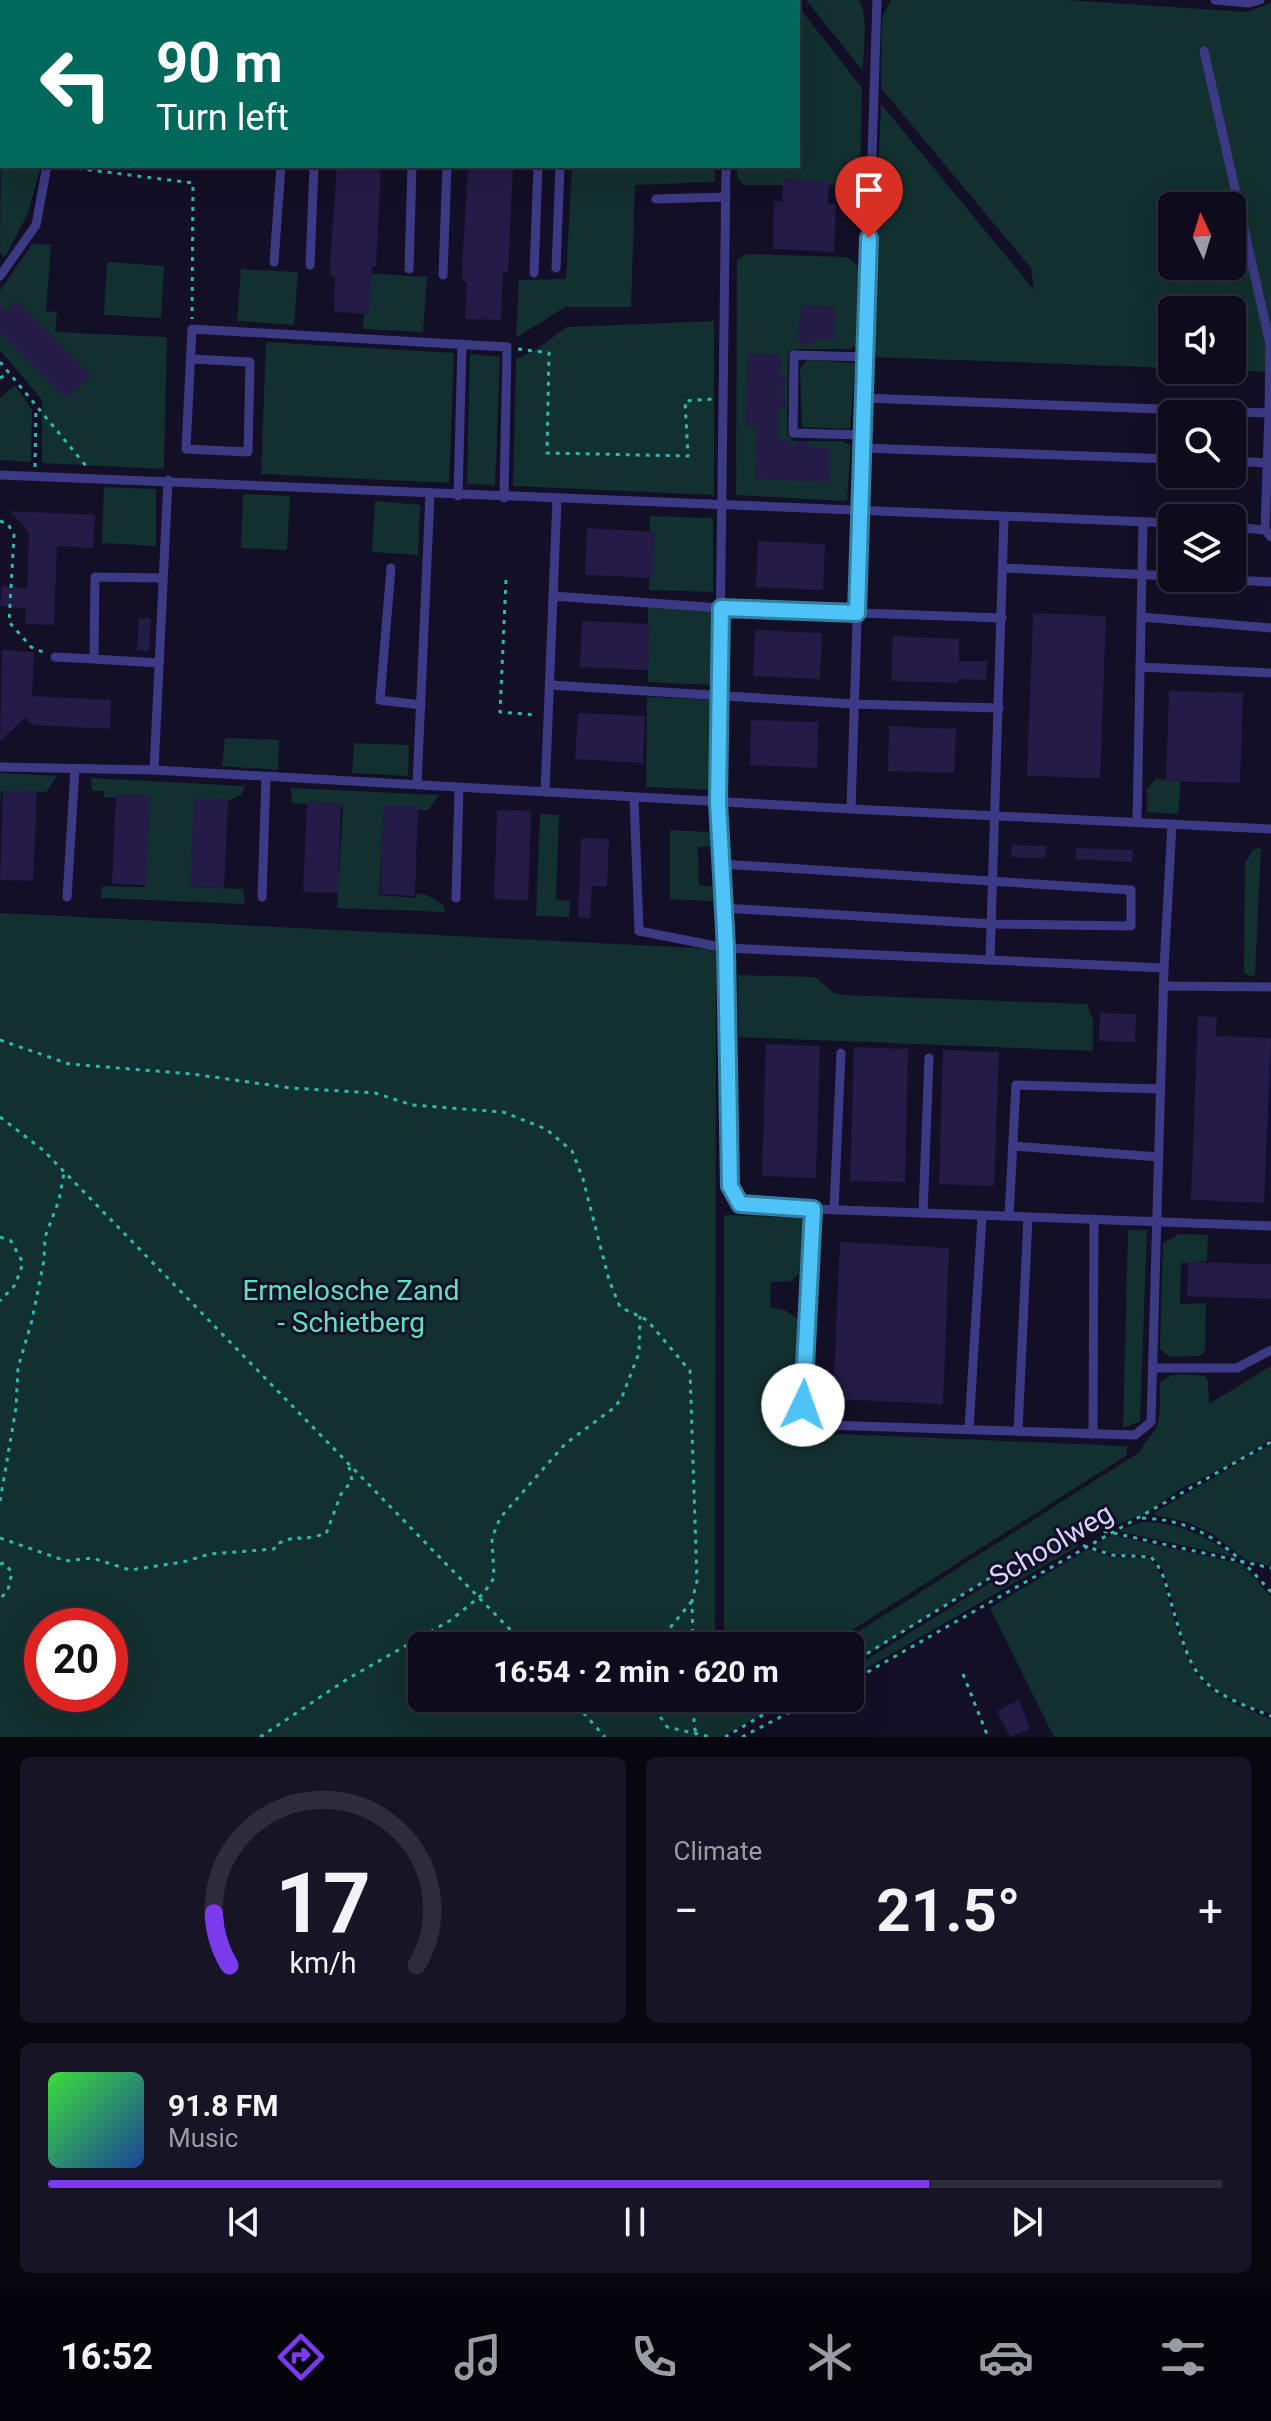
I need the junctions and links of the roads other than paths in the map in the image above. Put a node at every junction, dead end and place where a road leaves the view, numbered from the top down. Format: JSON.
{"nodes":[{"id":1,"x":877,"y":0,"type":"edge"},
{"id":2,"x":1215,"y":0,"type":"edge"},
{"id":3,"x":1260,"y":0,"type":"edge"},
{"id":4,"x":1204,"y":51,"type":"dead end"},
{"id":5,"x":47,"y":168,"type":"edge"},
{"id":6,"x":281,"y":168,"type":"edge"},
{"id":7,"x":314,"y":168,"type":"edge"},
{"id":8,"x":412,"y":168,"type":"edge"},
{"id":9,"x":447,"y":168,"type":"edge"},
{"id":10,"x":538,"y":168,"type":"edge"},
{"id":11,"x":560,"y":168,"type":"edge"},
{"id":12,"x":726,"y":168,"type":"edge"},
{"id":13,"x":726,"y":197,"type":"junction"},
{"id":14,"x":656,"y":199,"type":"dead end"},
{"id":15,"x":274,"y":262,"type":"dead end"},
{"id":16,"x":310,"y":265,"type":"dead end"},
{"id":17,"x":556,"y":268,"type":"dead end"},
{"id":18,"x":409,"y":269,"type":"dead end"},
{"id":19,"x":534,"y":273,"type":"dead end"},
{"id":20,"x":443,"y":275,"type":"dead end"},
{"id":21,"x":0,"y":276,"type":"edge"},
{"id":22,"x":462,"y":344,"type":"junction"},
{"id":23,"x":865,"y":357,"type":"junction"},
{"id":24,"x":191,"y":359,"type":"junction"},
{"id":25,"x":863,"y":398,"type":"junction"},
{"id":26,"x":1269,"y":413,"type":"edge"},
{"id":27,"x":862,"y":435,"type":"junction"},
{"id":28,"x":862,"y":448,"type":"junction"},
{"id":29,"x":1158,"y":459,"type":"edge"},
{"id":30,"x":1246,"y":462,"type":"edge"},
{"id":31,"x":1267,"y":463,"type":"junction"},
{"id":32,"x":0,"y":475,"type":"edge"},
{"id":33,"x":168,"y":480,"type":"junction"},
{"id":34,"x":430,"y":494,"type":"junction"},
{"id":35,"x":458,"y":496,"type":"junction"},
{"id":36,"x":504,"y":498,"type":"junction"},
{"id":37,"x":557,"y":500,"type":"junction"},
{"id":38,"x":723,"y":507,"type":"junction"},
{"id":39,"x":859,"y":513,"type":"junction"},
{"id":40,"x":1004,"y":518,"type":"junction"},
{"id":41,"x":1143,"y":522,"type":"junction"},
{"id":42,"x":1158,"y":523,"type":"edge"},
{"id":43,"x":1246,"y":530,"type":"edge"},
{"id":44,"x":1268,"y":534,"type":"edge"},
{"id":45,"x":391,"y":568,"type":"dead end"},
{"id":46,"x":1003,"y":568,"type":"junction"},
{"id":47,"x":1142,"y":575,"type":"junction"},
{"id":48,"x":1158,"y":576,"type":"edge"},
{"id":49,"x":163,"y":578,"type":"junction"},
{"id":50,"x":1246,"y":581,"type":"edge"},
{"id":51,"x":1271,"y":582,"type":"edge"},
{"id":52,"x":553,"y":596,"type":"junction"},
{"id":53,"x":721,"y":608,"type":"junction"},
{"id":54,"x":857,"y":613,"type":"junction"},
{"id":55,"x":1141,"y":617,"type":"junction"},
{"id":56,"x":1002,"y":618,"type":"junction"},
{"id":57,"x":1271,"y":628,"type":"edge"},
{"id":58,"x":55,"y":657,"type":"road end"},
{"id":59,"x":94,"y":659,"type":"junction"},
{"id":60,"x":159,"y":663,"type":"junction"},
{"id":61,"x":1140,"y":667,"type":"junction"},
{"id":62,"x":1271,"y":673,"type":"edge"},
{"id":63,"x":550,"y":685,"type":"junction"},
{"id":64,"x":720,"y":696,"type":"junction"},
{"id":65,"x":854,"y":704,"type":"junction"},
{"id":66,"x":421,"y":705,"type":"junction"},
{"id":67,"x":999,"y":708,"type":"junction"},
{"id":68,"x":0,"y":767,"type":"edge"},
{"id":69,"x":75,"y":769,"type":"junction"},
{"id":70,"x":154,"y":770,"type":"junction"},
{"id":71,"x":266,"y":777,"type":"junction"},
{"id":72,"x":417,"y":785,"type":"junction"},
{"id":73,"x":459,"y":788,"type":"junction"},
{"id":74,"x":545,"y":792,"type":"junction"},
{"id":75,"x":634,"y":797,"type":"junction"},
{"id":76,"x":718,"y":802,"type":"junction"},
{"id":77,"x":851,"y":809,"type":"junction"},
{"id":78,"x":996,"y":816,"type":"junction"},
{"id":79,"x":1137,"y":822,"type":"junction"},
{"id":80,"x":1172,"y":824,"type":"junction"},
{"id":81,"x":1271,"y":829,"type":"edge"},
{"id":82,"x":721,"y":864,"type":"junction"},
{"id":83,"x":994,"y":881,"type":"junction"},
{"id":84,"x":67,"y":897,"type":"dead end"},
{"id":85,"x":262,"y":897,"type":"dead end"},
{"id":86,"x":456,"y":898,"type":"dead end"},
{"id":87,"x":724,"y":908,"type":"junction"},
{"id":88,"x":992,"y":924,"type":"junction"},
{"id":89,"x":726,"y":948,"type":"junction"},
{"id":90,"x":990,"y":960,"type":"junction"},
{"id":91,"x":1164,"y":968,"type":"junction"},
{"id":92,"x":1164,"y":986,"type":"junction"},
{"id":93,"x":1271,"y":987,"type":"edge"},
{"id":94,"x":841,"y":1053,"type":"dead end"},
{"id":95,"x":929,"y":1058,"type":"dead end"},
{"id":96,"x":1161,"y":1089,"type":"junction"},
{"id":97,"x":1013,"y":1146,"type":"junction"},
{"id":98,"x":1159,"y":1157,"type":"junction"},
{"id":99,"x":813,"y":1209,"type":"junction"},
{"id":100,"x":834,"y":1210,"type":"junction"},
{"id":101,"x":923,"y":1213,"type":"junction"},
{"id":102,"x":982,"y":1216,"type":"junction"},
{"id":103,"x":1009,"y":1216,"type":"junction"},
{"id":104,"x":1028,"y":1217,"type":"junction"},
{"id":105,"x":1094,"y":1220,"type":"junction"},
{"id":106,"x":1157,"y":1223,"type":"junction"},
{"id":107,"x":1271,"y":1226,"type":"edge"},
{"id":108,"x":1271,"y":1350,"type":"edge"},
{"id":109,"x":1153,"y":1368,"type":"junction"},
{"id":110,"x":969,"y":1429,"type":"junction"},
{"id":111,"x":1018,"y":1431,"type":"junction"},
{"id":112,"x":1093,"y":1434,"type":"junction"}],
"edges":[{"from":1,"to":23,"type":"lane"},
{"from":2,"to":3,"type":"lane"},
{"from":4,"to":26,"type":"lane"},
{"from":5,"to":21,"type":"lane"},
{"from":6,"to":15,"type":"lane"},
{"from":7,"to":16,"type":"lane"},
{"from":8,"to":18,"type":"lane"},
{"from":9,"to":20,"type":"lane"},
{"from":10,"to":19,"type":"lane"},
{"from":11,"to":17,"type":"lane"},
{"from":12,"to":13,"type":"lane"},
{"from":13,"to":14,"type":"lane"},
{"from":13,"to":38,"type":"lane"},
{"from":22,"to":24,"type":"lane"},
{"from":22,"to":35,"type":"lane"},
{"from":22,"to":36,"type":"lane"},
{"from":23,"to":25,"type":"lane"},
{"from":23,"to":27,"type":"lane"},
{"from":24,"to":24,"type":"lane"},
{"from":25,"to":26,"type":"lane"},
{"from":25,"to":27,"type":"lane"},
{"from":26,"to":31,"type":"lane"},
{"from":27,"to":28,"type":"lane"},
{"from":28,"to":29,"type":"lane"},
{"from":28,"to":39,"type":"lane"},
{"from":30,"to":31,"type":"lane"},
{"from":31,"to":44,"type":"lane"},
{"from":32,"to":33,"type":"lane"},
{"from":33,"to":34,"type":"lane"},
{"from":33,"to":49,"type":"lane"},
{"from":34,"to":35,"type":"lane"},
{"from":34,"to":66,"type":"lane"},
{"from":35,"to":36,"type":"lane"},
{"from":36,"to":37,"type":"lane"},
{"from":37,"to":38,"type":"lane"},
{"from":37,"to":52,"type":"lane"},
{"from":38,"to":39,"type":"lane"},
{"from":38,"to":53,"type":"lane"},
{"from":39,"to":40,"type":"lane"},
{"from":39,"to":54,"type":"lane"},
{"from":40,"to":41,"type":"lane"},
{"from":40,"to":46,"type":"lane"},
{"from":41,"to":42,"type":"lane"},
{"from":41,"to":47,"type":"lane"},
{"from":43,"to":44,"type":"lane"},
{"from":45,"to":66,"type":"lane"},
{"from":46,"to":47,"type":"lane"},
{"from":46,"to":56,"type":"lane"},
{"from":47,"to":48,"type":"lane"},
{"from":47,"to":55,"type":"lane"},
{"from":49,"to":59,"type":"lane"},
{"from":49,"to":60,"type":"lane"},
{"from":50,"to":51,"type":"lane"},
{"from":52,"to":53,"type":"lane"},
{"from":52,"to":63,"type":"lane"},
{"from":53,"to":54,"type":"lane"},
{"from":53,"to":64,"type":"lane"},
{"from":54,"to":56,"type":"lane"},
{"from":54,"to":65,"type":"lane"},
{"from":55,"to":57,"type":"lane"},
{"from":55,"to":61,"type":"lane"},
{"from":56,"to":67,"type":"lane"},
{"from":58,"to":59,"type":"lane"},
{"from":59,"to":60,"type":"lane"},
{"from":60,"to":70,"type":"lane"},
{"from":61,"to":62,"type":"lane"},
{"from":61,"to":79,"type":"lane"},
{"from":63,"to":64,"type":"lane"},
{"from":63,"to":74,"type":"lane"},
{"from":64,"to":65,"type":"lane"},
{"from":64,"to":76,"type":"lane"},
{"from":65,"to":67,"type":"lane"},
{"from":65,"to":77,"type":"lane"},
{"from":66,"to":72,"type":"lane"},
{"from":67,"to":78,"type":"lane"},
{"from":68,"to":69,"type":"lane"},
{"from":69,"to":70,"type":"lane"},
{"from":69,"to":84,"type":"lane"},
{"from":70,"to":71,"type":"lane"},
{"from":71,"to":72,"type":"lane"},
{"from":71,"to":85,"type":"lane"},
{"from":72,"to":73,"type":"lane"},
{"from":73,"to":74,"type":"lane"},
{"from":73,"to":86,"type":"lane"},
{"from":74,"to":75,"type":"lane"},
{"from":75,"to":76,"type":"lane"},
{"from":75,"to":89,"type":"lane"},
{"from":76,"to":77,"type":"lane"},
{"from":76,"to":82,"type":"lane"},
{"from":77,"to":78,"type":"lane"},
{"from":78,"to":79,"type":"lane"},
{"from":78,"to":83,"type":"lane"},
{"from":79,"to":80,"type":"lane"},
{"from":80,"to":81,"type":"lane"},
{"from":80,"to":91,"type":"lane"},
{"from":82,"to":83,"type":"lane"},
{"from":82,"to":87,"type":"lane"},
{"from":83,"to":88,"type":"lane"},
{"from":83,"to":88,"type":"lane"},
{"from":87,"to":88,"type":"lane"},
{"from":87,"to":89,"type":"lane"},
{"from":88,"to":90,"type":"lane"},
{"from":89,"to":90,"type":"lane"},
{"from":89,"to":99,"type":"lane"},
{"from":90,"to":91,"type":"lane"},
{"from":91,"to":92,"type":"lane"},
{"from":92,"to":93,"type":"lane"},
{"from":92,"to":96,"type":"lane"},
{"from":94,"to":100,"type":"lane"},
{"from":95,"to":101,"type":"lane"},
{"from":96,"to":97,"type":"lane"},
{"from":96,"to":98,"type":"lane"},
{"from":97,"to":98,"type":"lane"},
{"from":97,"to":103,"type":"lane"},
{"from":98,"to":106,"type":"lane"},
{"from":99,"to":100,"type":"lane"},
{"from":99,"to":110,"type":"lane"},
{"from":100,"to":101,"type":"lane"},
{"from":101,"to":102,"type":"lane"},
{"from":102,"to":103,"type":"lane"},
{"from":102,"to":110,"type":"lane"},
{"from":103,"to":104,"type":"lane"},
{"from":104,"to":105,"type":"lane"},
{"from":104,"to":111,"type":"lane"},
{"from":105,"to":106,"type":"lane"},
{"from":105,"to":112,"type":"lane"},
{"from":106,"to":107,"type":"lane"},
{"from":106,"to":109,"type":"lane"},
{"from":108,"to":109,"type":"lane"},
{"from":109,"to":112,"type":"lane"},
{"from":110,"to":111,"type":"lane"},
{"from":111,"to":112,"type":"lane"}]}
